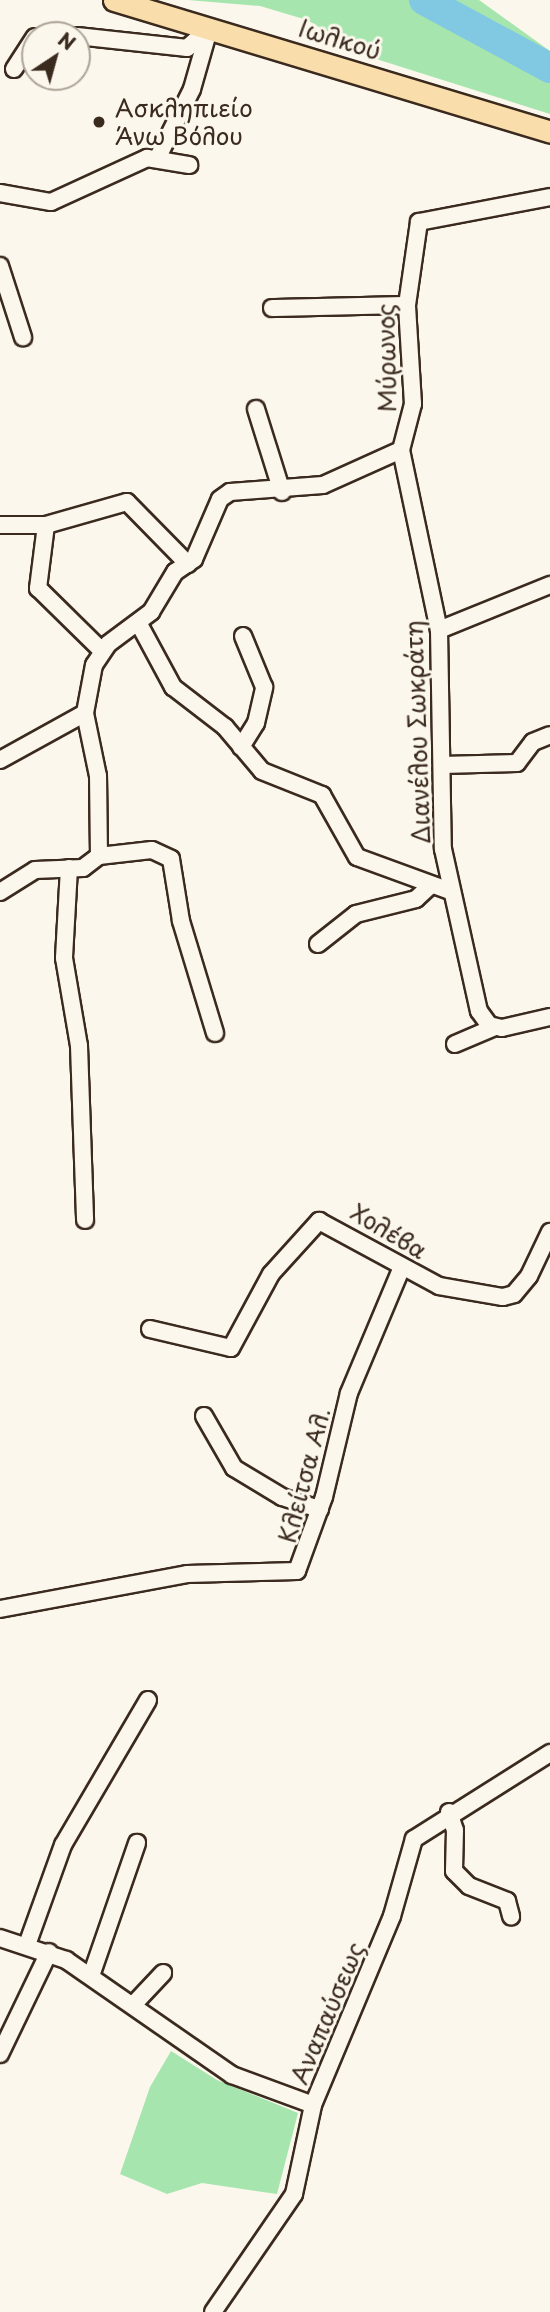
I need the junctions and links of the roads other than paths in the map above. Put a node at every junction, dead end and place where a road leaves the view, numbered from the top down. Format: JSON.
{"nodes":[{"id":1,"x":114,"y":0,"type":"edge"},
{"id":2,"x":210,"y":27,"type":"junction"},
{"id":3,"x":91,"y":37,"type":"edge"},
{"id":4,"x":21,"y":59,"type":"edge"},
{"id":5,"x":15,"y":69,"type":"dead end"},
{"id":6,"x":550,"y":132,"type":"edge"},
{"id":7,"x":158,"y":157,"type":"junction"},
{"id":8,"x":189,"y":165,"type":"dead end"},
{"id":9,"x":0,"y":193,"type":"edge"},
{"id":10,"x":550,"y":197,"type":"edge"},
{"id":11,"x":0,"y":266,"type":"edge"},
{"id":12,"x":407,"y":305,"type":"junction"},
{"id":13,"x":272,"y":308,"type":"dead end"},
{"id":14,"x":23,"y":337,"type":"dead end"},
{"id":15,"x":256,"y":409,"type":"dead end"},
{"id":16,"x":401,"y":450,"type":"junction"},
{"id":17,"x":282,"y":492,"type":"junction"},
{"id":18,"x":0,"y":525,"type":"edge"},
{"id":19,"x":46,"y":525,"type":"junction"},
{"id":20,"x":188,"y":564,"type":"junction"},
{"id":21,"x":550,"y":585,"type":"edge"},
{"id":22,"x":139,"y":624,"type":"junction"},
{"id":23,"x":439,"y":630,"type":"junction"},
{"id":24,"x":243,"y":636,"type":"dead end"},
{"id":25,"x":102,"y":651,"type":"junction"},
{"id":26,"x":85,"y":713,"type":"junction"},
{"id":27,"x":550,"y":735,"type":"edge"},
{"id":28,"x":241,"y":747,"type":"junction"},
{"id":29,"x":0,"y":760,"type":"edge"},
{"id":30,"x":442,"y":765,"type":"junction"},
{"id":31,"x":99,"y":856,"type":"junction"},
{"id":32,"x":69,"y":868,"type":"junction"},
{"id":33,"x":431,"y":884,"type":"junction"},
{"id":34,"x":450,"y":891,"type":"junction"},
{"id":35,"x":0,"y":892,"type":"edge"},
{"id":36,"x":318,"y":944,"type":"dead end"},
{"id":37,"x":550,"y":1017,"type":"edge"},
{"id":38,"x":495,"y":1027,"type":"junction"},
{"id":39,"x":215,"y":1033,"type":"dead end"},
{"id":40,"x":455,"y":1044,"type":"dead end"},
{"id":41,"x":85,"y":1220,"type":"dead end"},
{"id":42,"x":550,"y":1232,"type":"edge"},
{"id":43,"x":402,"y":1267,"type":"junction"},
{"id":44,"x":150,"y":1329,"type":"dead end"},
{"id":45,"x":204,"y":1416,"type":"dead end"},
{"id":46,"x":320,"y":1509,"type":"junction"},
{"id":47,"x":0,"y":1609,"type":"edge"},
{"id":48,"x":148,"y":1700,"type":"dead end"},
{"id":49,"x":550,"y":1753,"type":"edge"},
{"id":50,"x":449,"y":1812,"type":"junction"},
{"id":51,"x":137,"y":1843,"type":"dead end"},
{"id":52,"x":511,"y":1916,"type":"dead end"},
{"id":53,"x":0,"y":1938,"type":"edge"},
{"id":54,"x":27,"y":1945,"type":"junction"},
{"id":55,"x":49,"y":1952,"type":"junction"},
{"id":56,"x":163,"y":1973,"type":"dead end"},
{"id":57,"x":91,"y":1976,"type":"junction"},
{"id":58,"x":133,"y":2005,"type":"junction"},
{"id":59,"x":0,"y":2054,"type":"edge"},
{"id":60,"x":313,"y":2105,"type":"junction"},
{"id":61,"x":213,"y":2312,"type":"edge"}],
"edges":[{"from":1,"to":2,"type":"main road","name":"Ιωλκού"},
{"from":2,"to":3,"type":"street"},
{"from":2,"to":6,"type":"main road","name":"Ιωλκού"},
{"from":2,"to":7,"type":"street"},
{"from":4,"to":5,"type":"street"},
{"from":7,"to":8,"type":"street"},
{"from":7,"to":9,"type":"street"},
{"from":10,"to":12,"type":"street","name":"Μύρωνος"},
{"from":11,"to":14,"type":"street"},
{"from":12,"to":13,"type":"street"},
{"from":12,"to":16,"type":"street","name":"Μύρωνος"},
{"from":15,"to":17,"type":"street"},
{"from":16,"to":17,"type":"street"},
{"from":16,"to":23,"type":"street","name":"Διανέλου Σωκράτη"},
{"from":17,"to":20,"type":"street"},
{"from":18,"to":19,"type":"street"},
{"from":19,"to":20,"type":"street"},
{"from":19,"to":25,"type":"street"},
{"from":20,"to":22,"type":"street"},
{"from":21,"to":23,"type":"street"},
{"from":22,"to":25,"type":"street"},
{"from":22,"to":28,"type":"street"},
{"from":23,"to":30,"type":"street","name":"Διανέλου Σωκράτη"},
{"from":24,"to":28,"type":"street"},
{"from":25,"to":26,"type":"street"},
{"from":26,"to":29,"type":"street"},
{"from":26,"to":31,"type":"street"},
{"from":27,"to":30,"type":"street"},
{"from":28,"to":33,"type":"street"},
{"from":30,"to":34,"type":"street","name":"Διανέλου Σωκράτη"},
{"from":31,"to":32,"type":"street"},
{"from":31,"to":39,"type":"street"},
{"from":32,"to":35,"type":"street"},
{"from":32,"to":41,"type":"street"},
{"from":33,"to":34,"type":"street"},
{"from":33,"to":36,"type":"street"},
{"from":34,"to":38,"type":"street","name":"Διανέλου Σωκράτη"},
{"from":37,"to":38,"type":"street"},
{"from":38,"to":40,"type":"street"},
{"from":42,"to":43,"type":"street","name":"Χολέβα"},
{"from":43,"to":44,"type":"street","name":"Χολέβα"},
{"from":43,"to":46,"type":"street","name":"Κλείτσα Αλ."},
{"from":45,"to":46,"type":"street"},
{"from":46,"to":47,"type":"street","name":"Κλείτσα Αλ."},
{"from":48,"to":54,"type":"street"},
{"from":49,"to":50,"type":"street","name":"Αναπαύσεως"},
{"from":50,"to":52,"type":"street"},
{"from":50,"to":60,"type":"street","name":"Αναπαύσεως"},
{"from":51,"to":57,"type":"street"},
{"from":53,"to":54,"type":"street","name":"Αναπαύσεως"},
{"from":54,"to":55,"type":"street","name":"Αναπαύσεως"},
{"from":55,"to":57,"type":"street","name":"Αναπαύσεως"},
{"from":55,"to":59,"type":"street"},
{"from":56,"to":58,"type":"street"},
{"from":57,"to":58,"type":"street","name":"Αναπαύσεως"},
{"from":58,"to":60,"type":"street","name":"Αναπαύσεως"},
{"from":60,"to":61,"type":"street"}]}
